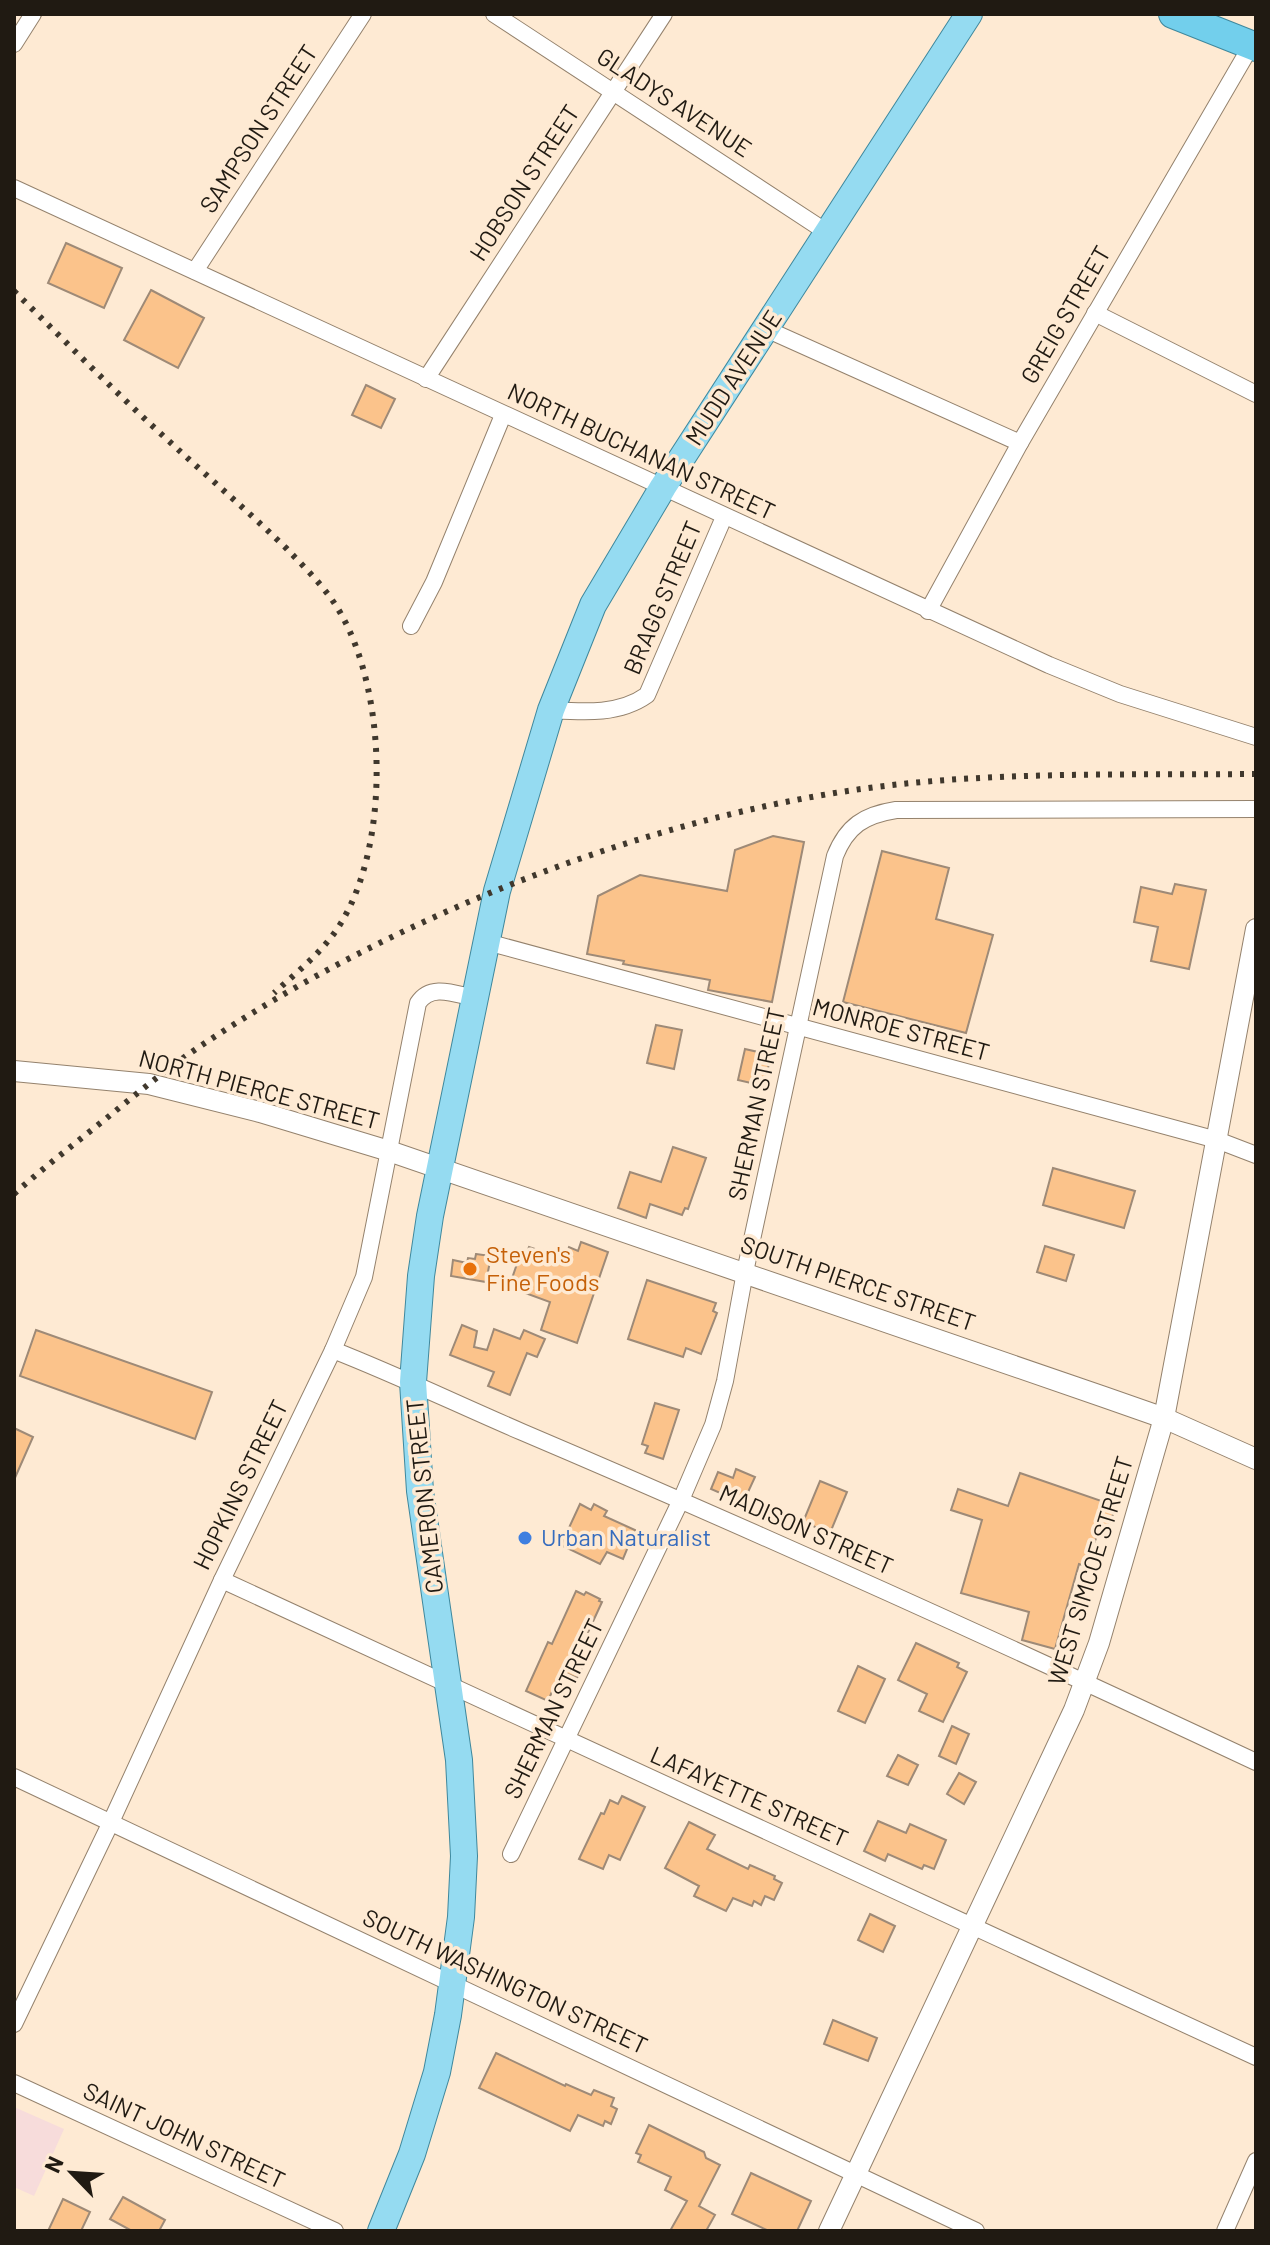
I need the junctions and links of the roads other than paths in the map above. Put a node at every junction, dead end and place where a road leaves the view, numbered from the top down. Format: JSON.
{"nodes":[{"id":1,"x":33,"y":14,"type":"edge"},
{"id":2,"x":363,"y":14,"type":"edge"},
{"id":3,"x":494,"y":14,"type":"edge"},
{"id":4,"x":664,"y":14,"type":"edge"},
{"id":5,"x":969,"y":14,"type":"edge"},
{"id":6,"x":1173,"y":14,"type":"edge"},
{"id":7,"x":14,"y":44,"type":"edge"},
{"id":8,"x":1254,"y":46,"type":"edge"},
{"id":9,"x":613,"y":92,"type":"junction"},
{"id":10,"x":14,"y":188,"type":"edge"},
{"id":11,"x":828,"y":233,"type":"junction"},
{"id":12,"x":195,"y":271,"type":"junction"},
{"id":13,"x":1095,"y":313,"type":"junction"},
{"id":14,"x":766,"y":329,"type":"junction"},
{"id":15,"x":426,"y":379,"type":"junction"},
{"id":16,"x":1256,"y":394,"type":"edge"},
{"id":17,"x":503,"y":415,"type":"junction"},
{"id":18,"x":1020,"y":443,"type":"junction"},
{"id":19,"x":663,"y":487,"type":"junction"},
{"id":20,"x":724,"y":517,"type":"junction"},
{"id":21,"x":928,"y":611,"type":"junction"},
{"id":22,"x":411,"y":626,"type":"dead end"},
{"id":23,"x":551,"y":710,"type":"junction"},
{"id":24,"x":1256,"y":737,"type":"edge"},
{"id":25,"x":535,"y":761,"type":"joint"},
{"id":26,"x":1256,"y":809,"type":"edge"},
{"id":27,"x":1256,"y":929,"type":"edge"},
{"id":28,"x":487,"y":942,"type":"junction"},
{"id":29,"x":475,"y":998,"type":"junction"},
{"id":30,"x":797,"y":1027,"type":"junction"},
{"id":31,"x":14,"y":1071,"type":"edge"},
{"id":32,"x":1217,"y":1140,"type":"junction"},
{"id":33,"x":389,"y":1151,"type":"junction"},
{"id":34,"x":1256,"y":1155,"type":"edge"},
{"id":35,"x":439,"y":1168,"type":"junction"},
{"id":36,"x":745,"y":1272,"type":"junction"},
{"id":37,"x":333,"y":1350,"type":"junction"},
{"id":38,"x":413,"y":1382,"type":"junction"},
{"id":39,"x":1164,"y":1418,"type":"junction"},
{"id":40,"x":1256,"y":1459,"type":"edge"},
{"id":41,"x":681,"y":1500,"type":"junction"},
{"id":42,"x":222,"y":1580,"type":"junction"},
{"id":43,"x":1086,"y":1681,"type":"junction"},
{"id":44,"x":449,"y":1686,"type":"junction"},
{"id":45,"x":565,"y":1740,"type":"junction"},
{"id":46,"x":1256,"y":1762,"type":"edge"},
{"id":47,"x":14,"y":1777,"type":"edge"},
{"id":48,"x":111,"y":1822,"type":"junction"},
{"id":49,"x":511,"y":1854,"type":"dead end"},
{"id":50,"x":973,"y":1925,"type":"junction"},
{"id":51,"x":452,"y":1983,"type":"junction"},
{"id":52,"x":14,"y":2024,"type":"edge"},
{"id":53,"x":1256,"y":2057,"type":"edge"},
{"id":54,"x":14,"y":2083,"type":"edge"},
{"id":55,"x":1256,"y":2161,"type":"edge"},
{"id":56,"x":855,"y":2176,"type":"junction"},
{"id":57,"x":335,"y":2231,"type":"edge"},
{"id":58,"x":381,"y":2231,"type":"edge"},
{"id":59,"x":829,"y":2231,"type":"edge"},
{"id":60,"x":976,"y":2231,"type":"edge"},
{"id":61,"x":1225,"y":2231,"type":"edge"}],
"edges":[{"from":1,"to":7,"type":"street"},
{"from":2,"to":12,"type":"street","name":"SAMPSON STREET"},
{"from":3,"to":9,"type":"street","name":"GLADYS AVENUE"},
{"from":4,"to":9,"type":"street","name":"HOBSON STREET"},
{"from":5,"to":11,"type":"main road","name":"MUDD AVENUE"},
{"from":6,"to":8,"type":"highway"},
{"from":8,"to":13,"type":"street","name":"GREIG STREET"},
{"from":9,"to":11,"type":"street","name":"GLADYS AVENUE"},
{"from":9,"to":15,"type":"street","name":"HOBSON STREET"},
{"from":10,"to":12,"type":"street","name":"NORTH BUCHANAN STREET"},
{"from":11,"to":14,"type":"main road","name":"MUDD AVENUE"},
{"from":12,"to":15,"type":"street","name":"NORTH BUCHANAN STREET"},
{"from":13,"to":16,"type":"street"},
{"from":13,"to":18,"type":"street","name":"GREIG STREET"},
{"from":14,"to":18,"type":"street"},
{"from":14,"to":19,"type":"main road","name":"MUDD AVENUE"},
{"from":15,"to":17,"type":"street","name":"NORTH BUCHANAN STREET"},
{"from":17,"to":19,"type":"street","name":"NORTH BUCHANAN STREET"},
{"from":17,"to":22,"type":"street"},
{"from":18,"to":21,"type":"street","name":"GREIG STREET"},
{"from":19,"to":20,"type":"street","name":"NORTH BUCHANAN STREET"},
{"from":19,"to":23,"type":"main road","name":"MUDD AVENUE"},
{"from":20,"to":21,"type":"street","name":"NORTH BUCHANAN STREET"},
{"from":20,"to":23,"type":"street","name":"BRAGG STREET"},
{"from":21,"to":24,"type":"street","name":"NORTH BUCHANAN STREET"},
{"from":23,"to":25,"type":"main road","name":"MUDD AVENUE"},
{"from":25,"to":28,"type":"main road","name":"CAMERON STREET"},
{"from":26,"to":30,"type":"street","name":"SHERMAN STREET"},
{"from":27,"to":32,"type":"street","name":"WEST SIMCOE STREET"},
{"from":28,"to":29,"type":"main road","name":"CAMERON STREET"},
{"from":28,"to":30,"type":"street","name":"MONROE STREET"},
{"from":29,"to":33,"type":"street","name":"HOPKINS STREET"},
{"from":29,"to":35,"type":"main road","name":"CAMERON STREET"},
{"from":30,"to":32,"type":"street","name":"MONROE STREET"},
{"from":30,"to":36,"type":"street","name":"SHERMAN STREET"},
{"from":31,"to":33,"type":"street","name":"NORTH PIERCE STREET"},
{"from":32,"to":34,"type":"street","name":"MONROE STREET"},
{"from":32,"to":39,"type":"street","name":"WEST SIMCOE STREET"},
{"from":33,"to":35,"type":"street","name":"NORTH PIERCE STREET"},
{"from":33,"to":37,"type":"street","name":"HOPKINS STREET"},
{"from":35,"to":36,"type":"street","name":"SOUTH PIERCE STREET"},
{"from":35,"to":38,"type":"main road","name":"CAMERON STREET"},
{"from":36,"to":39,"type":"street","name":"SOUTH PIERCE STREET"},
{"from":36,"to":41,"type":"street","name":"SHERMAN STREET"},
{"from":37,"to":38,"type":"street","name":"MADISON STREET"},
{"from":37,"to":42,"type":"street","name":"HOPKINS STREET"},
{"from":38,"to":41,"type":"street","name":"MADISON STREET"},
{"from":38,"to":44,"type":"main road","name":"CAMERON STREET"},
{"from":39,"to":40,"type":"street","name":"SOUTH PIERCE STREET"},
{"from":39,"to":43,"type":"street","name":"WEST SIMCOE STREET"},
{"from":41,"to":43,"type":"street","name":"MADISON STREET"},
{"from":41,"to":45,"type":"street","name":"SHERMAN STREET"},
{"from":42,"to":44,"type":"street","name":"LAFAYETTE STREET"},
{"from":42,"to":48,"type":"street","name":"HOPKINS STREET"},
{"from":43,"to":46,"type":"street","name":"MADISON STREET"},
{"from":43,"to":50,"type":"street","name":"WEST SIMCOE STREET"},
{"from":44,"to":45,"type":"street","name":"LAFAYETTE STREET"},
{"from":44,"to":51,"type":"main road","name":"CAMERON STREET"},
{"from":45,"to":49,"type":"street","name":"SHERMAN STREET"},
{"from":45,"to":50,"type":"street","name":"LAFAYETTE STREET"},
{"from":47,"to":48,"type":"street","name":"SOUTH WASHINGTON STREET"},
{"from":48,"to":51,"type":"street","name":"SOUTH WASHINGTON STREET"},
{"from":48,"to":52,"type":"street","name":"HOPKINS STREET"},
{"from":50,"to":53,"type":"street","name":"LAFAYETTE STREET"},
{"from":50,"to":56,"type":"street","name":"WEST SIMCOE STREET"},
{"from":51,"to":56,"type":"street","name":"SOUTH WASHINGTON STREET"},
{"from":51,"to":58,"type":"main road","name":"CAMERON STREET"},
{"from":54,"to":57,"type":"street","name":"SAINT JOHN STREET"},
{"from":55,"to":61,"type":"street"},
{"from":56,"to":59,"type":"street","name":"WEST SIMCOE STREET"},
{"from":56,"to":60,"type":"street","name":"SOUTH WASHINGTON STREET"}]}
